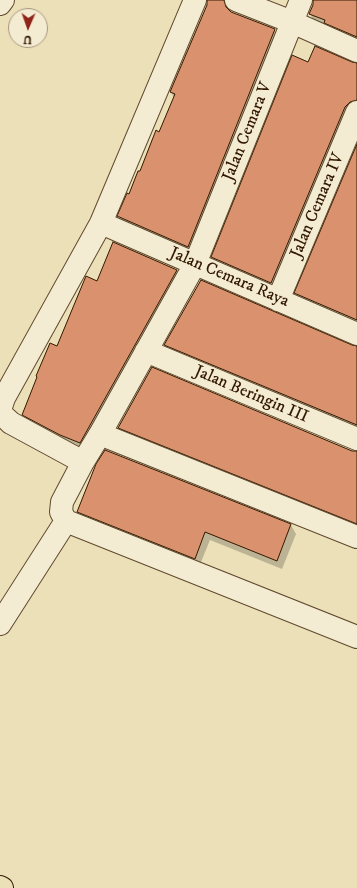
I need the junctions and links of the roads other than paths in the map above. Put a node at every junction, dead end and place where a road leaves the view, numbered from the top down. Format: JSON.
{"nodes":[{"id":1,"x":3,"y":0,"type":"edge"},
{"id":2,"x":195,"y":0,"type":"edge"},
{"id":3,"x":236,"y":0,"type":"edge"},
{"id":4,"x":301,"y":0,"type":"edge"},
{"id":5,"x":0,"y":4,"type":"edge"},
{"id":6,"x":292,"y":22,"type":"junction"},
{"id":7,"x":357,"y":51,"type":"edge"},
{"id":8,"x":357,"y":112,"type":"edge"},
{"id":9,"x":101,"y":223,"type":"junction"},
{"id":10,"x":195,"y":264,"type":"junction"},
{"id":11,"x":278,"y":300,"type":"junction"},
{"id":12,"x":357,"y":334,"type":"edge"},
{"id":13,"x":146,"y":350,"type":"junction"},
{"id":14,"x":0,"y":411,"type":"edge"},
{"id":15,"x":100,"y":434,"type":"junction"},
{"id":16,"x":357,"y":439,"type":"edge"},
{"id":17,"x":83,"y":462,"type":"junction"},
{"id":18,"x":66,"y":521,"type":"junction"},
{"id":19,"x":357,"y":537,"type":"edge"},
{"id":20,"x":0,"y":624,"type":"edge"},
{"id":21,"x":357,"y":637,"type":"edge"}],
"edges":[{"from":1,"to":5,"type":"street"},
{"from":2,"to":9,"type":"street"},
{"from":3,"to":6,"type":"street"},
{"from":4,"to":6,"type":"street","name":"Jalan Cemara V"},
{"from":6,"to":7,"type":"street"},
{"from":6,"to":10,"type":"street","name":"Jalan Cemara V"},
{"from":8,"to":11,"type":"street","name":"Jalan Cemara IV"},
{"from":9,"to":10,"type":"street","name":"Jalan Cemara Raya"},
{"from":9,"to":14,"type":"street"},
{"from":10,"to":11,"type":"street","name":"Jalan Cemara Raya"},
{"from":10,"to":13,"type":"street","name":"Jalan Cemara V"},
{"from":11,"to":12,"type":"street","name":"Jalan Cemara Raya"},
{"from":13,"to":15,"type":"street","name":"Jalan Cemara V"},
{"from":13,"to":16,"type":"street","name":"Jalan Beringin III"},
{"from":14,"to":17,"type":"street"},
{"from":15,"to":17,"type":"street","name":"Jalan Cemara V"},
{"from":15,"to":19,"type":"street"},
{"from":17,"to":18,"type":"street","name":"Jalan Cemara V"},
{"from":18,"to":20,"type":"street"},
{"from":18,"to":21,"type":"street"}]}
